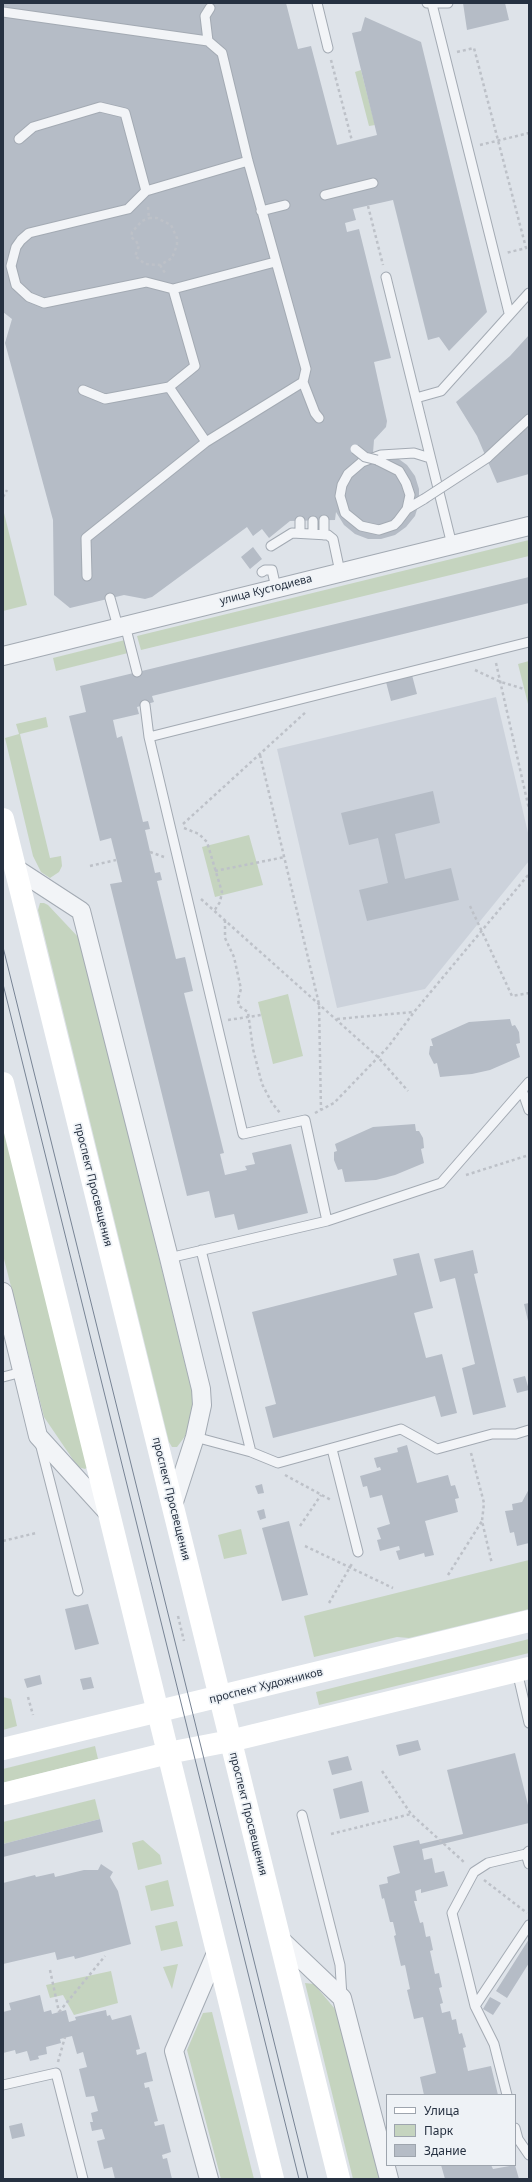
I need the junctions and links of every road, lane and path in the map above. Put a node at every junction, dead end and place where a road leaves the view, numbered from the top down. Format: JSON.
{"nodes":[{"id":1,"x":317,"y":3,"type":"edge"},
{"id":2,"x":448,"y":3,"type":"edge"},
{"id":3,"x":429,"y":4,"type":"edge"},
{"id":4,"x":210,"y":8,"type":"dead end"},
{"id":5,"x":3,"y":12,"type":"edge"},
{"id":6,"x":208,"y":41,"type":"junction"},
{"id":7,"x":328,"y":48,"type":"joint"},
{"id":8,"x":445,"y":55,"type":"junction"},
{"id":9,"x":529,"y":133,"type":"edge"},
{"id":10,"x":19,"y":139,"type":"dead end"},
{"id":11,"x":352,"y":141,"type":"dead end"},
{"id":12,"x":498,"y":141,"type":"junction"},
{"id":13,"x":468,"y":148,"type":"junction"},
{"id":14,"x":248,"y":161,"type":"junction"},
{"id":15,"x":373,"y":182,"type":"dead end"},
{"id":16,"x":146,"y":191,"type":"junction"},
{"id":17,"x":325,"y":195,"type":"dead end"},
{"id":18,"x":284,"y":205,"type":"dead end"},
{"id":19,"x":368,"y":206,"type":"dead end"},
{"id":20,"x":261,"y":211,"type":"junction"},
{"id":21,"x":131,"y":237,"type":"joint"},
{"id":22,"x":495,"y":256,"type":"junction"},
{"id":23,"x":275,"y":262,"type":"junction"},
{"id":24,"x":386,"y":277,"type":"joint"},
{"id":25,"x":174,"y":289,"type":"junction"},
{"id":26,"x":529,"y":293,"type":"edge"},
{"id":27,"x":509,"y":312,"type":"junction"},
{"id":28,"x":303,"y":382,"type":"junction"},
{"id":29,"x":169,"y":387,"type":"junction"},
{"id":30,"x":83,"y":390,"type":"dead end"},
{"id":31,"x":416,"y":398,"type":"junction"},
{"id":32,"x":319,"y":418,"type":"dead end"},
{"id":33,"x":529,"y":419,"type":"edge"},
{"id":34,"x":206,"y":442,"type":"junction"},
{"id":35,"x":355,"y":449,"type":"dead end"},
{"id":36,"x":430,"y":458,"type":"junction"},
{"id":37,"x":374,"y":459,"type":"junction"},
{"id":38,"x":7,"y":490,"type":"dead end"},
{"id":39,"x":3,"y":497,"type":"edge"},
{"id":40,"x":407,"y":509,"type":"junction"},
{"id":41,"x":324,"y":520,"type":"dead end"},
{"id":42,"x":300,"y":521,"type":"dead end"},
{"id":43,"x":313,"y":521,"type":"dead end"},
{"id":44,"x":529,"y":526,"type":"edge"},
{"id":45,"x":300,"y":533,"type":"junction"},
{"id":46,"x":313,"y":534,"type":"junction"},
{"id":47,"x":324,"y":535,"type":"junction"},
{"id":48,"x":452,"y":545,"type":"junction"},
{"id":49,"x":272,"y":546,"type":"dead end"},
{"id":50,"x":262,"y":572,"type":"dead end"},
{"id":51,"x":340,"y":572,"type":"junction"},
{"id":52,"x":87,"y":576,"type":"dead end"},
{"id":53,"x":276,"y":588,"type":"junction"},
{"id":54,"x":110,"y":598,"type":"dead end"},
{"id":55,"x":122,"y":626,"type":"junction"},
{"id":56,"x":529,"y":642,"type":"edge"},
{"id":57,"x":493,"y":651,"type":"junction"},
{"id":58,"x":3,"y":656,"type":"edge"},
{"id":59,"x":454,"y":660,"type":"junction"},
{"id":60,"x":137,"y":672,"type":"dead end"},
{"id":61,"x":501,"y":682,"type":"junction"},
{"id":62,"x":524,"y":689,"type":"dead end"},
{"id":63,"x":145,"y":705,"type":"dead end"},
{"id":64,"x":309,"y":710,"type":"dead end"},
{"id":65,"x":149,"y":737,"type":"junction"},
{"id":66,"x":260,"y":756,"type":"junction"},
{"id":67,"x":529,"y":809,"type":"edge"},
{"id":68,"x":3,"y":819,"type":"edge"},
{"id":69,"x":285,"y":857,"type":"junction"},
{"id":70,"x":116,"y":860,"type":"dead end"},
{"id":71,"x":90,"y":866,"type":"dead end"},
{"id":72,"x":15,"y":868,"type":"junction"},
{"id":73,"x":216,"y":871,"type":"junction"},
{"id":74,"x":529,"y":874,"type":"edge"},
{"id":75,"x":183,"y":883,"type":"junction"},
{"id":76,"x":470,"y":906,"type":"dead end"},
{"id":77,"x":214,"y":911,"type":"junction"},
{"id":78,"x":225,"y":920,"type":"junction"},
{"id":79,"x":482,"y":931,"type":"junction"},
{"id":80,"x":529,"y":993,"type":"edge"},
{"id":81,"x":319,"y":1004,"type":"junction"},
{"id":82,"x":414,"y":1012,"type":"junction"},
{"id":83,"x":261,"y":1015,"type":"dead end"},
{"id":84,"x":249,"y":1016,"type":"junction"},
{"id":85,"x":336,"y":1019,"type":"junction"},
{"id":86,"x":216,"y":1022,"type":"junction"},
{"id":87,"x":378,"y":1057,"type":"junction"},
{"id":88,"x":529,"y":1082,"type":"edge"},
{"id":89,"x":3,"y":1083,"type":"edge"},
{"id":90,"x":522,"y":1090,"type":"junction"},
{"id":91,"x":408,"y":1091,"type":"dead end"},
{"id":92,"x":321,"y":1110,"type":"junction"},
{"id":93,"x":529,"y":1110,"type":"edge"},
{"id":94,"x":305,"y":1120,"type":"junction"},
{"id":95,"x":287,"y":1124,"type":"junction"},
{"id":96,"x":529,"y":1155,"type":"edge"},
{"id":97,"x":441,"y":1183,"type":"junction"},
{"id":98,"x":327,"y":1221,"type":"junction"},
{"id":99,"x":201,"y":1250,"type":"junction"},
{"id":100,"x":169,"y":1258,"type":"junction"},
{"id":101,"x":3,"y":1292,"type":"edge"},
{"id":102,"x":22,"y":1372,"type":"junction"},
{"id":103,"x":3,"y":1377,"type":"edge"},
{"id":104,"x":529,"y":1430,"type":"edge"},
{"id":105,"x":38,"y":1436,"type":"junction"},
{"id":106,"x":195,"y":1437,"type":"junction"},
{"id":107,"x":468,"y":1440,"type":"junction"},
{"id":108,"x":332,"y":1449,"type":"junction"},
{"id":109,"x":251,"y":1452,"type":"junction"},
{"id":110,"x":281,"y":1473,"type":"dead end"},
{"id":111,"x":321,"y":1495,"type":"junction"},
{"id":112,"x":173,"y":1505,"type":"junction"},
{"id":113,"x":347,"y":1508,"type":"junction"},
{"id":114,"x":109,"y":1514,"type":"junction"},
{"id":115,"x":482,"y":1521,"type":"junction"},
{"id":116,"x":300,"y":1526,"type":"dead end"},
{"id":117,"x":36,"y":1533,"type":"dead end"},
{"id":118,"x":3,"y":1541,"type":"edge"},
{"id":119,"x":305,"y":1546,"type":"dead end"},
{"id":120,"x":358,"y":1552,"type":"joint"},
{"id":121,"x":492,"y":1564,"type":"dead end"},
{"id":122,"x":350,"y":1567,"type":"junction"},
{"id":123,"x":448,"y":1575,"type":"dead end"},
{"id":124,"x":393,"y":1588,"type":"dead end"},
{"id":125,"x":78,"y":1591,"type":"dead end"},
{"id":126,"x":329,"y":1603,"type":"dead end"},
{"id":127,"x":178,"y":1616,"type":"dead end"},
{"id":128,"x":529,"y":1621,"type":"edge"},
{"id":129,"x":184,"y":1641,"type":"dead end"},
{"id":130,"x":523,"y":1670,"type":"edge"},
{"id":131,"x":28,"y":1697,"type":"dead end"},
{"id":132,"x":219,"y":1698,"type":"junction"},
{"id":133,"x":158,"y":1711,"type":"junction"},
{"id":134,"x":32,"y":1715,"type":"dead end"},
{"id":135,"x":529,"y":1722,"type":"edge"},
{"id":136,"x":230,"y":1742,"type":"junction"},
{"id":137,"x":3,"y":1750,"type":"edge"},
{"id":138,"x":168,"y":1753,"type":"junction"},
{"id":139,"x":382,"y":1771,"type":"dead end"},
{"id":140,"x":3,"y":1794,"type":"edge"},
{"id":141,"x":411,"y":1814,"type":"junction"},
{"id":142,"x":302,"y":1815,"type":"dead end"},
{"id":143,"x":331,"y":1834,"type":"dead end"},
{"id":144,"x":528,"y":1853,"type":"edge"},
{"id":145,"x":529,"y":1864,"type":"edge"},
{"id":146,"x":474,"y":1872,"type":"junction"},
{"id":147,"x":529,"y":1915,"type":"edge"},
{"id":148,"x":529,"y":1925,"type":"edge"},
{"id":149,"x":279,"y":1938,"type":"junction"},
{"id":150,"x":217,"y":1951,"type":"junction"},
{"id":151,"x":105,"y":1956,"type":"dead end"},
{"id":152,"x":50,"y":1970,"type":"dead end"},
{"id":153,"x":342,"y":1998,"type":"junction"},
{"id":154,"x":475,"y":2006,"type":"junction"},
{"id":155,"x":65,"y":2037,"type":"dead end"},
{"id":156,"x":56,"y":2073,"type":"junction"},
{"id":157,"x":3,"y":2085,"type":"edge"},
{"id":158,"x":507,"y":2094,"type":"edge"},
{"id":159,"x":516,"y":2132,"type":"edge"},
{"id":160,"x":529,"y":2155,"type":"edge"},
{"id":161,"x":83,"y":2179,"type":"edge"},
{"id":162,"x":209,"y":2179,"type":"edge"},
{"id":163,"x":273,"y":2179,"type":"edge"},
{"id":164,"x":339,"y":2179,"type":"edge"},
{"id":165,"x":389,"y":2179,"type":"edge"}],
"edges":[{"from":1,"to":7,"type":"lane"},
{"from":2,"to":3,"type":"lane"},
{"from":3,"to":8,"type":"lane"},
{"from":4,"to":6,"type":"lane"},
{"from":5,"to":6,"type":"lane"},
{"from":6,"to":14,"type":"lane"},
{"from":7,"to":11,"type":"path"},
{"from":8,"to":12,"type":"path"},
{"from":8,"to":13,"type":"lane"},
{"from":9,"to":12,"type":"path"},
{"from":10,"to":16,"type":"lane"},
{"from":12,"to":13,"type":"path"},
{"from":12,"to":22,"type":"path"},
{"from":13,"to":22,"type":"lane"},
{"from":14,"to":16,"type":"lane"},
{"from":14,"to":20,"type":"lane"},
{"from":15,"to":17,"type":"lane"},
{"from":16,"to":25,"type":"lane"},
{"from":18,"to":20,"type":"lane"},
{"from":19,"to":24,"type":"path"},
{"from":20,"to":23,"type":"lane"},
{"from":21,"to":21,"type":"path"},
{"from":22,"to":27,"type":"lane"},
{"from":23,"to":25,"type":"lane"},
{"from":23,"to":28,"type":"lane"},
{"from":24,"to":31,"type":"lane"},
{"from":25,"to":29,"type":"lane"},
{"from":26,"to":27,"type":"lane"},
{"from":27,"to":31,"type":"lane"},
{"from":28,"to":32,"type":"lane"},
{"from":28,"to":34,"type":"lane"},
{"from":29,"to":30,"type":"lane"},
{"from":29,"to":34,"type":"lane"},
{"from":31,"to":36,"type":"lane"},
{"from":33,"to":40,"type":"lane","bridge":true},
{"from":34,"to":52,"type":"lane"},
{"from":35,"to":37,"type":"lane","bridge":true},
{"from":36,"to":37,"type":"lane"},
{"from":36,"to":48,"type":"lane"},
{"from":37,"to":40,"type":"lane"},
{"from":37,"to":40,"type":"lane"},
{"from":38,"to":39,"type":"path"},
{"from":41,"to":47,"type":"lane"},
{"from":42,"to":45,"type":"lane"},
{"from":43,"to":46,"type":"lane"},
{"from":44,"to":48,"type":"street","name":"улица Кустодиева"},
{"from":45,"to":46,"type":"lane"},
{"from":45,"to":49,"type":"lane"},
{"from":46,"to":47,"type":"lane"},
{"from":47,"to":51,"type":"lane"},
{"from":48,"to":51,"type":"street","name":"улица Кустодиева"},
{"from":50,"to":53,"type":"lane"},
{"from":51,"to":53,"type":"street","name":"улица Кустодиева"},
{"from":53,"to":55,"type":"street","name":"улица Кустодиева"},
{"from":54,"to":55,"type":"lane"},
{"from":55,"to":58,"type":"street","name":"улица Кустодиева"},
{"from":55,"to":60,"type":"lane"},
{"from":56,"to":57,"type":"lane"},
{"from":57,"to":59,"type":"lane"},
{"from":57,"to":61,"type":"path"},
{"from":59,"to":61,"type":"path"},
{"from":59,"to":65,"type":"lane"},
{"from":61,"to":62,"type":"path"},
{"from":61,"to":67,"type":"path"},
{"from":63,"to":65,"type":"lane"},
{"from":64,"to":66,"type":"path"},
{"from":65,"to":75,"type":"lane"},
{"from":66,"to":69,"type":"path"},
{"from":66,"to":73,"type":"path"},
{"from":68,"to":72,"type":"main road","name":"проспект Просвещения"},
{"from":69,"to":73,"type":"path"},
{"from":69,"to":81,"type":"path"},
{"from":70,"to":71,"type":"path"},
{"from":72,"to":100,"type":"street"},
{"from":72,"to":112,"type":"main road","name":"проспект Просвещения"},
{"from":73,"to":77,"type":"path"},
{"from":74,"to":79,"type":"path"},
{"from":75,"to":77,"type":"path"},
{"from":75,"to":86,"type":"lane"},
{"from":76,"to":79,"type":"path"},
{"from":77,"to":78,"type":"path"},
{"from":78,"to":81,"type":"path"},
{"from":78,"to":84,"type":"path"},
{"from":79,"to":80,"type":"path"},
{"from":79,"to":82,"type":"path"},
{"from":81,"to":85,"type":"path"},
{"from":81,"to":92,"type":"path"},
{"from":82,"to":85,"type":"path"},
{"from":82,"to":87,"type":"path"},
{"from":83,"to":84,"type":"path"},
{"from":84,"to":86,"type":"path"},
{"from":84,"to":95,"type":"path"},
{"from":85,"to":87,"type":"path"},
{"from":86,"to":95,"type":"lane"},
{"from":87,"to":91,"type":"path"},
{"from":87,"to":92,"type":"path"},
{"from":88,"to":90,"type":"lane"},
{"from":89,"to":114,"type":"main road"},
{"from":90,"to":93,"type":"lane"},
{"from":90,"to":97,"type":"lane"},
{"from":92,"to":94,"type":"path"},
{"from":94,"to":95,"type":"lane"},
{"from":94,"to":98,"type":"lane"},
{"from":96,"to":97,"type":"path"},
{"from":97,"to":98,"type":"lane"},
{"from":98,"to":99,"type":"lane"},
{"from":99,"to":100,"type":"lane"},
{"from":99,"to":109,"type":"lane"},
{"from":100,"to":106,"type":"street"},
{"from":101,"to":102,"type":"street"},
{"from":102,"to":103,"type":"lane"},
{"from":102,"to":105,"type":"street"},
{"from":104,"to":107,"type":"lane"},
{"from":105,"to":114,"type":"street"},
{"from":105,"to":125,"type":"lane"},
{"from":106,"to":109,"type":"lane"},
{"from":106,"to":112,"type":"street"},
{"from":107,"to":108,"type":"lane"},
{"from":107,"to":115,"type":"path"},
{"from":108,"to":109,"type":"lane"},
{"from":108,"to":113,"type":"lane"},
{"from":110,"to":111,"type":"path"},
{"from":111,"to":113,"type":"path"},
{"from":111,"to":116,"type":"path"},
{"from":112,"to":132,"type":"main road","name":"проспект Просвещения"},
{"from":113,"to":120,"type":"lane"},
{"from":114,"to":133,"type":"main road"},
{"from":115,"to":121,"type":"path"},
{"from":115,"to":123,"type":"path"},
{"from":117,"to":118,"type":"path"},
{"from":119,"to":122,"type":"path"},
{"from":120,"to":122,"type":"path"},
{"from":122,"to":124,"type":"path"},
{"from":122,"to":126,"type":"path"},
{"from":127,"to":129,"type":"path"},
{"from":128,"to":132,"type":"main road","name":"проспект Художников"},
{"from":130,"to":135,"type":"lane"},
{"from":130,"to":136,"type":"main road"},
{"from":131,"to":134,"type":"path"},
{"from":132,"to":133,"type":"main road","name":"проспект Художников"},
{"from":132,"to":136,"type":"main road","name":"проспект Просвещения"},
{"from":133,"to":137,"type":"main road","name":"проспект Художников"},
{"from":133,"to":138,"type":"main road"},
{"from":136,"to":138,"type":"main road"},
{"from":136,"to":149,"type":"main road","name":"проспект Просвещения"},
{"from":138,"to":140,"type":"main road"},
{"from":138,"to":150,"type":"main road"},
{"from":139,"to":141,"type":"path"},
{"from":141,"to":143,"type":"path"},
{"from":141,"to":146,"type":"path"},
{"from":142,"to":153,"type":"lane"},
{"from":144,"to":145,"type":"lane"},
{"from":144,"to":146,"type":"lane"},
{"from":146,"to":147,"type":"path"},
{"from":146,"to":154,"type":"lane"},
{"from":148,"to":154,"type":"lane"},
{"from":149,"to":153,"type":"street"},
{"from":149,"to":164,"type":"main road","name":"проспект Просвещения"},
{"from":150,"to":162,"type":"street"},
{"from":150,"to":163,"type":"main road"},
{"from":151,"to":152,"type":"path"},
{"from":153,"to":165,"type":"street"},
{"from":154,"to":158,"type":"lane"},
{"from":155,"to":156,"type":"path"},
{"from":156,"to":157,"type":"lane"},
{"from":156,"to":161,"type":"lane"},
{"from":159,"to":160,"type":"lane"}]}
